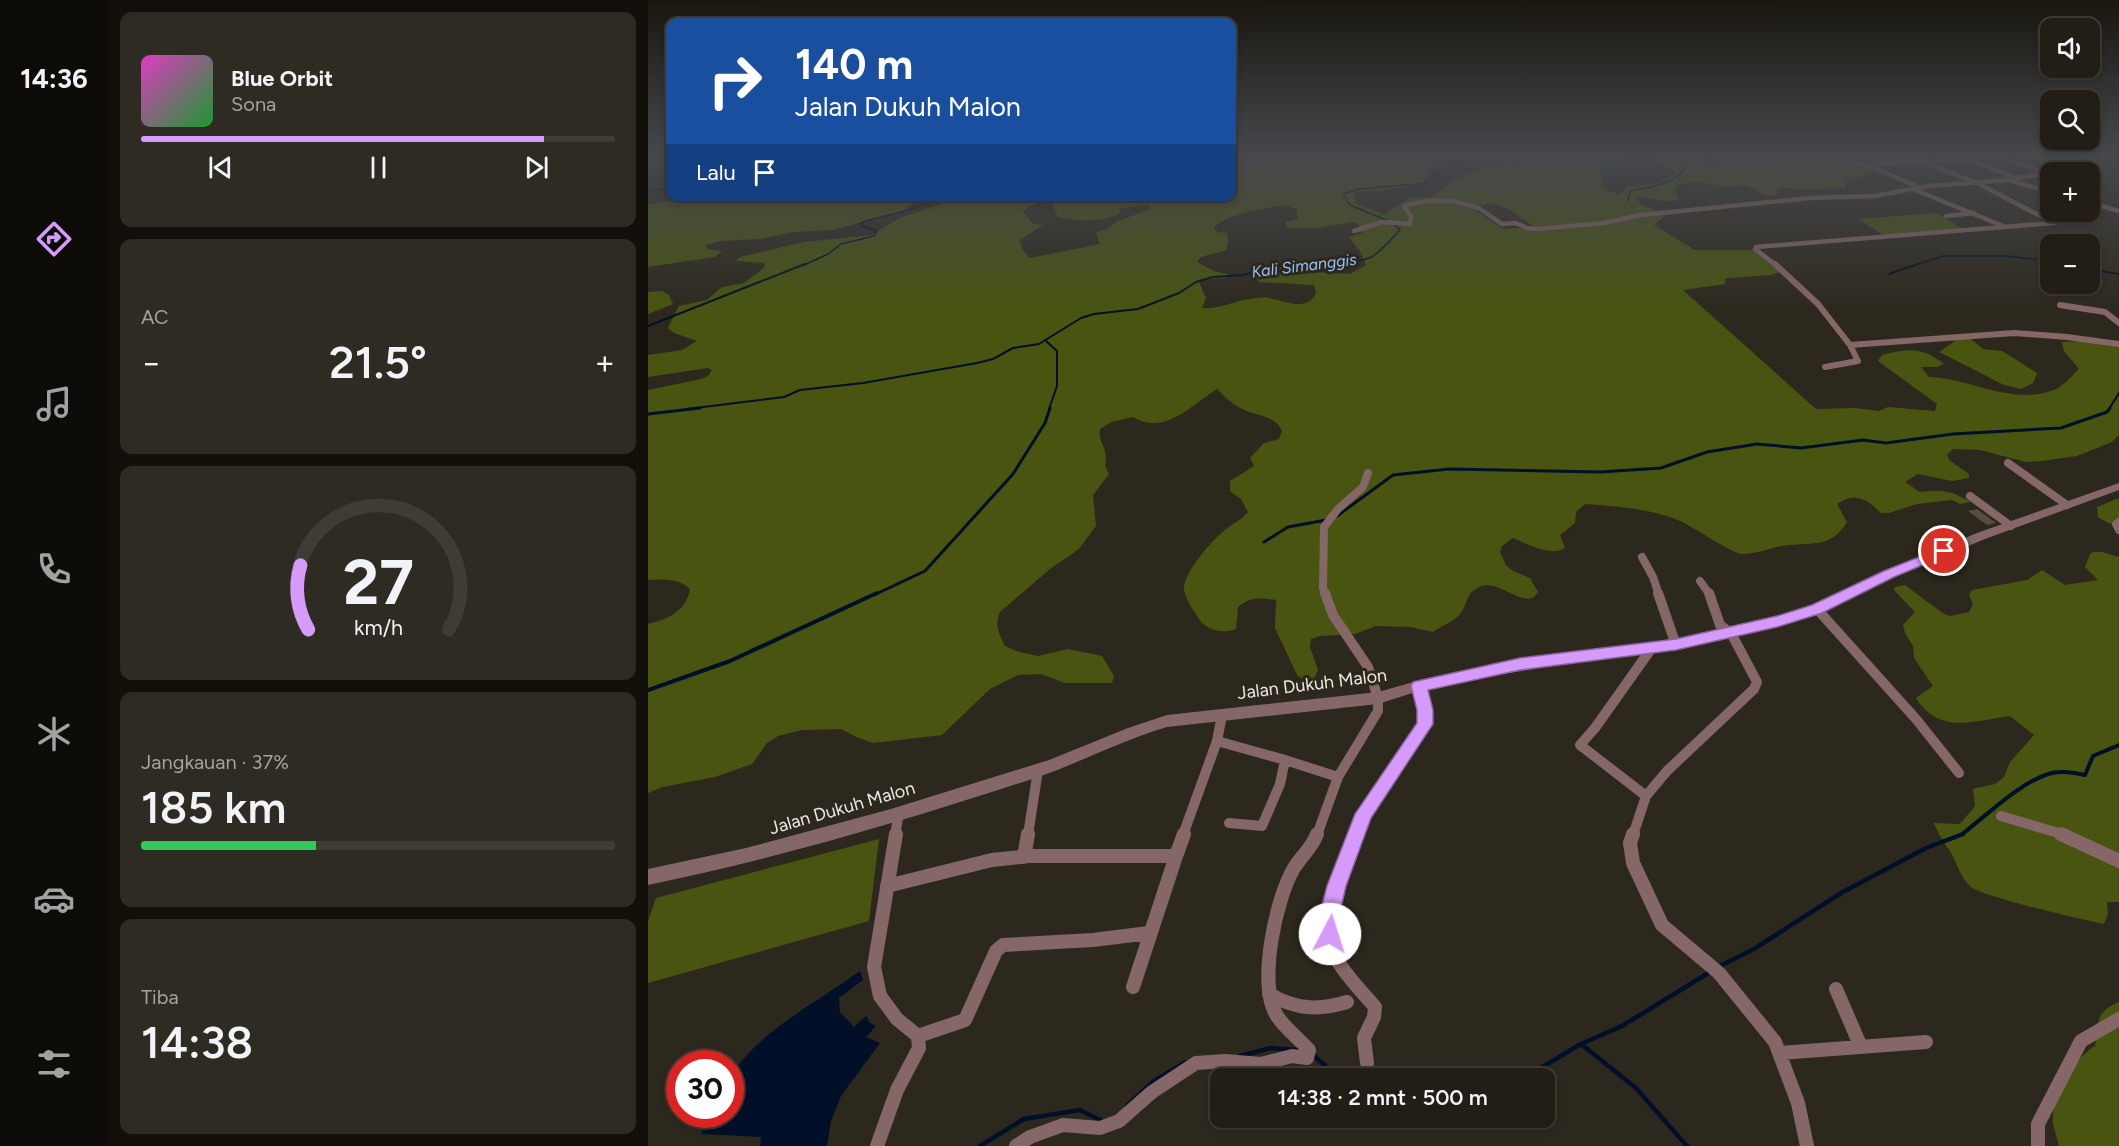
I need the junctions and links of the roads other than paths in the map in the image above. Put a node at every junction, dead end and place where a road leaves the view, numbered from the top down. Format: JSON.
{"nodes":[{"id":1,"x":1406,"y":208,"type":"edge"},
{"id":2,"x":1478,"y":208,"type":"edge"},
{"id":3,"x":1699,"y":208,"type":"edge"},
{"id":4,"x":1962,"y":208,"type":"edge"},
{"id":5,"x":2025,"y":208,"type":"edge"},
{"id":6,"x":1974,"y":213,"type":"junction"},
{"id":7,"x":1946,"y":216,"type":"dead end"},
{"id":8,"x":2005,"y":227,"type":"junction"},
{"id":9,"x":1354,"y":231,"type":"dead end"},
{"id":10,"x":2060,"y":305,"type":"dead end"},
{"id":11,"x":2119,"y":323,"type":"edge"},
{"id":12,"x":2119,"y":344,"type":"edge"},
{"id":13,"x":1850,"y":345,"type":"junction"},
{"id":14,"x":1825,"y":367,"type":"dead end"},
{"id":15,"x":2008,"y":463,"type":"dead end"},
{"id":16,"x":1368,"y":473,"type":"dead end"},
{"id":17,"x":2118,"y":488,"type":"edge"},
{"id":18,"x":1970,"y":496,"type":"dead end"},
{"id":19,"x":2067,"y":505,"type":"junction"},
{"id":20,"x":2119,"y":522,"type":"edge"},
{"id":21,"x":2011,"y":526,"type":"junction"},
{"id":22,"x":2119,"y":530,"type":"edge"},
{"id":23,"x":1642,"y":557,"type":"dead end"},
{"id":24,"x":1700,"y":581,"type":"dead end"},
{"id":25,"x":1817,"y":609,"type":"junction"},
{"id":26,"x":1731,"y":633,"type":"junction"},
{"id":27,"x":1676,"y":645,"type":"junction"},
{"id":28,"x":1651,"y":649,"type":"junction"},
{"id":29,"x":1419,"y":686,"type":"junction"},
{"id":30,"x":1378,"y":698,"type":"junction"},
{"id":31,"x":1222,"y":715,"type":"junction"},
{"id":32,"x":1217,"y":741,"type":"junction"},
{"id":33,"x":1285,"y":760,"type":"junction"},
{"id":34,"x":1038,"y":770,"type":"junction"},
{"id":35,"x":1959,"y":773,"type":"dead end"},
{"id":36,"x":1338,"y":777,"type":"junction"},
{"id":37,"x":1646,"y":796,"type":"junction"},
{"id":38,"x":898,"y":813,"type":"junction"},
{"id":39,"x":2001,"y":816,"type":"dead end"},
{"id":40,"x":1229,"y":823,"type":"dead end"},
{"id":41,"x":1176,"y":856,"type":"junction"},
{"id":42,"x":1024,"y":857,"type":"junction"},
{"id":43,"x":2119,"y":861,"type":"edge"},
{"id":44,"x":649,"y":878,"type":"edge"},
{"id":45,"x":887,"y":886,"type":"junction"},
{"id":46,"x":1149,"y":933,"type":"junction"},
{"id":47,"x":1133,"y":987,"type":"dead end"},
{"id":48,"x":1836,"y":989,"type":"dead end"},
{"id":49,"x":1269,"y":994,"type":"junction"},
{"id":50,"x":1347,"y":1002,"type":"dead end"},
{"id":51,"x":2119,"y":1019,"type":"edge"},
{"id":52,"x":918,"y":1036,"type":"junction"},
{"id":53,"x":1926,"y":1042,"type":"dead end"},
{"id":54,"x":1861,"y":1047,"type":"junction"},
{"id":55,"x":1780,"y":1053,"type":"junction"},
{"id":56,"x":1367,"y":1063,"type":"dead end"},
{"id":57,"x":877,"y":1146,"type":"edge"},
{"id":58,"x":1016,"y":1146,"type":"edge"},
{"id":59,"x":1808,"y":1146,"type":"edge"},
{"id":60,"x":2038,"y":1146,"type":"edge"}],
"edges":[{"from":1,"to":9,"type":"street"},
{"from":2,"to":3,"type":"street"},
{"from":4,"to":6,"type":"street"},
{"from":5,"to":8,"type":"street"},
{"from":6,"to":7,"type":"street"},
{"from":6,"to":8,"type":"street"},
{"from":8,"to":13,"type":"street"},
{"from":10,"to":11,"type":"street"},
{"from":12,"to":13,"type":"street"},
{"from":13,"to":14,"type":"street"},
{"from":15,"to":19,"type":"street"},
{"from":16,"to":30,"type":"street"},
{"from":17,"to":19,"type":"street","name":"Jalan Dukuh Malon"},
{"from":18,"to":21,"type":"street"},
{"from":19,"to":21,"type":"street","name":"Jalan Dukuh Malon"},
{"from":20,"to":22,"type":"street"},
{"from":21,"to":25,"type":"street","name":"Jalan Dukuh Malon"},
{"from":23,"to":27,"type":"street"},
{"from":24,"to":26,"type":"street"},
{"from":25,"to":26,"type":"street","name":"Jalan Dukuh Malon"},
{"from":25,"to":35,"type":"street"},
{"from":26,"to":27,"type":"street","name":"Jalan Dukuh Malon"},
{"from":26,"to":37,"type":"street"},
{"from":27,"to":28,"type":"street","name":"Jalan Dukuh Malon"},
{"from":28,"to":29,"type":"street","name":"Jalan Dukuh Malon"},
{"from":28,"to":37,"type":"street"},
{"from":29,"to":30,"type":"street","name":"Jalan Dukuh Malon"},
{"from":29,"to":56,"type":"street"},
{"from":30,"to":31,"type":"street","name":"Jalan Dukuh Malon"},
{"from":30,"to":36,"type":"street"},
{"from":31,"to":32,"type":"street"},
{"from":31,"to":34,"type":"street","name":"Jalan Dukuh Malon"},
{"from":32,"to":33,"type":"street"},
{"from":32,"to":41,"type":"street"},
{"from":33,"to":36,"type":"street"},
{"from":33,"to":40,"type":"street"},
{"from":34,"to":38,"type":"street","name":"Jalan Dukuh Malon"},
{"from":34,"to":42,"type":"street"},
{"from":36,"to":49,"type":"street"},
{"from":37,"to":55,"type":"street"},
{"from":38,"to":44,"type":"street","name":"Jalan Dukuh Malon"},
{"from":38,"to":45,"type":"street"},
{"from":39,"to":43,"type":"street"},
{"from":41,"to":42,"type":"street"},
{"from":41,"to":46,"type":"street"},
{"from":42,"to":45,"type":"street"},
{"from":45,"to":52,"type":"street"},
{"from":46,"to":47,"type":"street"},
{"from":46,"to":52,"type":"street"},
{"from":48,"to":54,"type":"street"},
{"from":49,"to":50,"type":"street"},
{"from":49,"to":58,"type":"street"},
{"from":51,"to":60,"type":"street"},
{"from":52,"to":57,"type":"street"},
{"from":53,"to":54,"type":"street"},
{"from":54,"to":55,"type":"street"},
{"from":55,"to":59,"type":"street"}]}
